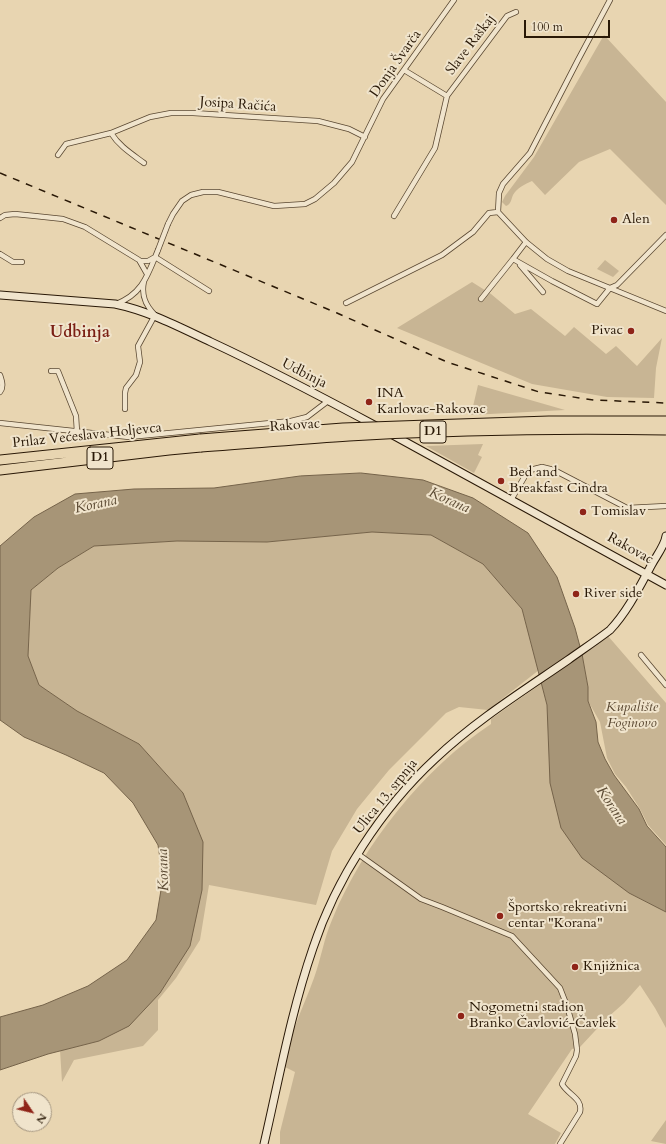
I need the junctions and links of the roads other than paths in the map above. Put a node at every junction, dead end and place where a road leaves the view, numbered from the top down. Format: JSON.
{"nodes":[{"id":1,"x":454,"y":0,"type":"edge"},
{"id":2,"x":610,"y":0,"type":"edge"},
{"id":3,"x":516,"y":12,"type":"dead end"},
{"id":4,"x":404,"y":70,"type":"junction"},
{"id":5,"x":447,"y":96,"type":"junction"},
{"id":6,"x":111,"y":133,"type":"junction"},
{"id":7,"x":365,"y":137,"type":"junction"},
{"id":8,"x":58,"y":155,"type":"dead end"},
{"id":9,"x":144,"y":163,"type":"dead end"},
{"id":10,"x":498,"y":212,"type":"junction"},
{"id":11,"x":394,"y":216,"type":"dead end"},
{"id":12,"x":0,"y":218,"type":"edge"},
{"id":13,"x":666,"y":235,"type":"edge"},
{"id":14,"x":526,"y":242,"type":"junction"},
{"id":15,"x":0,"y":254,"type":"edge"},
{"id":16,"x":155,"y":257,"type":"junction"},
{"id":17,"x":139,"y":260,"type":"junction"},
{"id":18,"x":516,"y":261,"type":"junction"},
{"id":19,"x":22,"y":262,"type":"dead end"},
{"id":20,"x":147,"y":274,"type":"junction"},
{"id":21,"x":144,"y":281,"type":"junction"},
{"id":22,"x":610,"y":288,"type":"junction"},
{"id":23,"x":209,"y":291,"type":"dead end"},
{"id":24,"x":543,"y":292,"type":"dead end"},
{"id":25,"x":0,"y":295,"type":"edge"},
{"id":26,"x":482,"y":299,"type":"dead end"},
{"id":27,"x":346,"y":303,"type":"dead end"},
{"id":28,"x":115,"y":304,"type":"junction"},
{"id":29,"x":666,"y":311,"type":"edge"},
{"id":30,"x":155,"y":315,"type":"junction"},
{"id":31,"x":52,"y":370,"type":"dead end"},
{"id":32,"x":0,"y":375,"type":"edge"},
{"id":33,"x":0,"y":392,"type":"edge"},
{"id":34,"x":328,"y":401,"type":"junction"},
{"id":35,"x":125,"y":409,"type":"dead end"},
{"id":36,"x":666,"y":421,"type":"edge"},
{"id":37,"x":0,"y":424,"type":"edge"},
{"id":38,"x":666,"y":430,"type":"edge"},
{"id":39,"x":77,"y":432,"type":"junction"},
{"id":40,"x":201,"y":443,"type":"junction"},
{"id":41,"x":0,"y":460,"type":"edge"},
{"id":42,"x":0,"y":470,"type":"edge"},
{"id":43,"x":511,"y":500,"type":"junction"},
{"id":44,"x":666,"y":506,"type":"edge"},
{"id":45,"x":666,"y":536,"type":"edge"},
{"id":46,"x":646,"y":574,"type":"junction"},
{"id":47,"x":666,"y":585,"type":"edge"},
{"id":48,"x":641,"y":655,"type":"dead end"},
{"id":49,"x":666,"y":685,"type":"edge"},
{"id":50,"x":358,"y":854,"type":"junction"},
{"id":51,"x":264,"y":1144,"type":"edge"},
{"id":52,"x":560,"y":1144,"type":"edge"}],
"edges":[{"from":1,"to":4,"type":"street","name":"Donja Švarča"},
{"from":2,"to":10,"type":"street"},
{"from":3,"to":5,"type":"street","name":"Slave Raškaj"},
{"from":4,"to":5,"type":"street","name":"Slave Raškaj"},
{"from":4,"to":7,"type":"street","name":"Donja Švarča"},
{"from":5,"to":11,"type":"street","name":"Slave Raškaj"},
{"from":6,"to":7,"type":"street","name":"Josipa Račića"},
{"from":6,"to":8,"type":"street","name":"Josipa Račića"},
{"from":6,"to":9,"type":"street"},
{"from":7,"to":16,"type":"street","name":"Donja Švarča","bridge":true},
{"from":10,"to":14,"type":"street"},
{"from":10,"to":27,"type":"street"},
{"from":12,"to":17,"type":"street"},
{"from":13,"to":22,"type":"street"},
{"from":14,"to":18,"type":"street"},
{"from":14,"to":22,"type":"street"},
{"from":15,"to":19,"type":"street"},
{"from":16,"to":17,"type":"street"},
{"from":16,"to":20,"type":"street"},
{"from":16,"to":23,"type":"street"},
{"from":17,"to":20,"type":"street"},
{"from":18,"to":22,"type":"street"},
{"from":18,"to":24,"type":"street"},
{"from":18,"to":26,"type":"street"},
{"from":20,"to":21,"type":"street"},
{"from":21,"to":28,"type":"street"},
{"from":21,"to":30,"type":"street"},
{"from":22,"to":29,"type":"street"},
{"from":25,"to":28,"type":"street","name":"Udbinja"},
{"from":28,"to":30,"type":"street","name":"Udbinja"},
{"from":30,"to":34,"type":"street","name":"Udbinja"},
{"from":30,"to":35,"type":"street"},
{"from":31,"to":39,"type":"street"},
{"from":32,"to":33,"type":"street"},
{"from":34,"to":39,"type":"street","name":"Udbinja"},
{"from":34,"to":43,"type":"street","name":"Rakovac"},
{"from":36,"to":40,"type":"highway","name":"Rakovac","number":"D1","bridge":true},
{"from":37,"to":39,"type":"street","name":"Udbinja"},
{"from":38,"to":40,"type":"highway","name":"Rakovac","number":"D1","bridge":true},
{"from":40,"to":41,"type":"highway","name":"Prilaz Većeslava Holjevca","number":"D1"},
{"from":40,"to":42,"type":"highway","name":"Prilaz Većeslava Holjevca","number":"D1"},
{"from":43,"to":44,"type":"street"},
{"from":43,"to":46,"type":"street","name":"Rakovac"},
{"from":45,"to":46,"type":"street","name":"Ulica 13. srpnja"},
{"from":46,"to":47,"type":"street","name":"Rakovac"},
{"from":46,"to":50,"type":"street","name":"Ulica 13. srpnja"},
{"from":48,"to":49,"type":"street"},
{"from":50,"to":51,"type":"street","name":"Ulica 13. srpnja"},
{"from":50,"to":52,"type":"street"}]}
